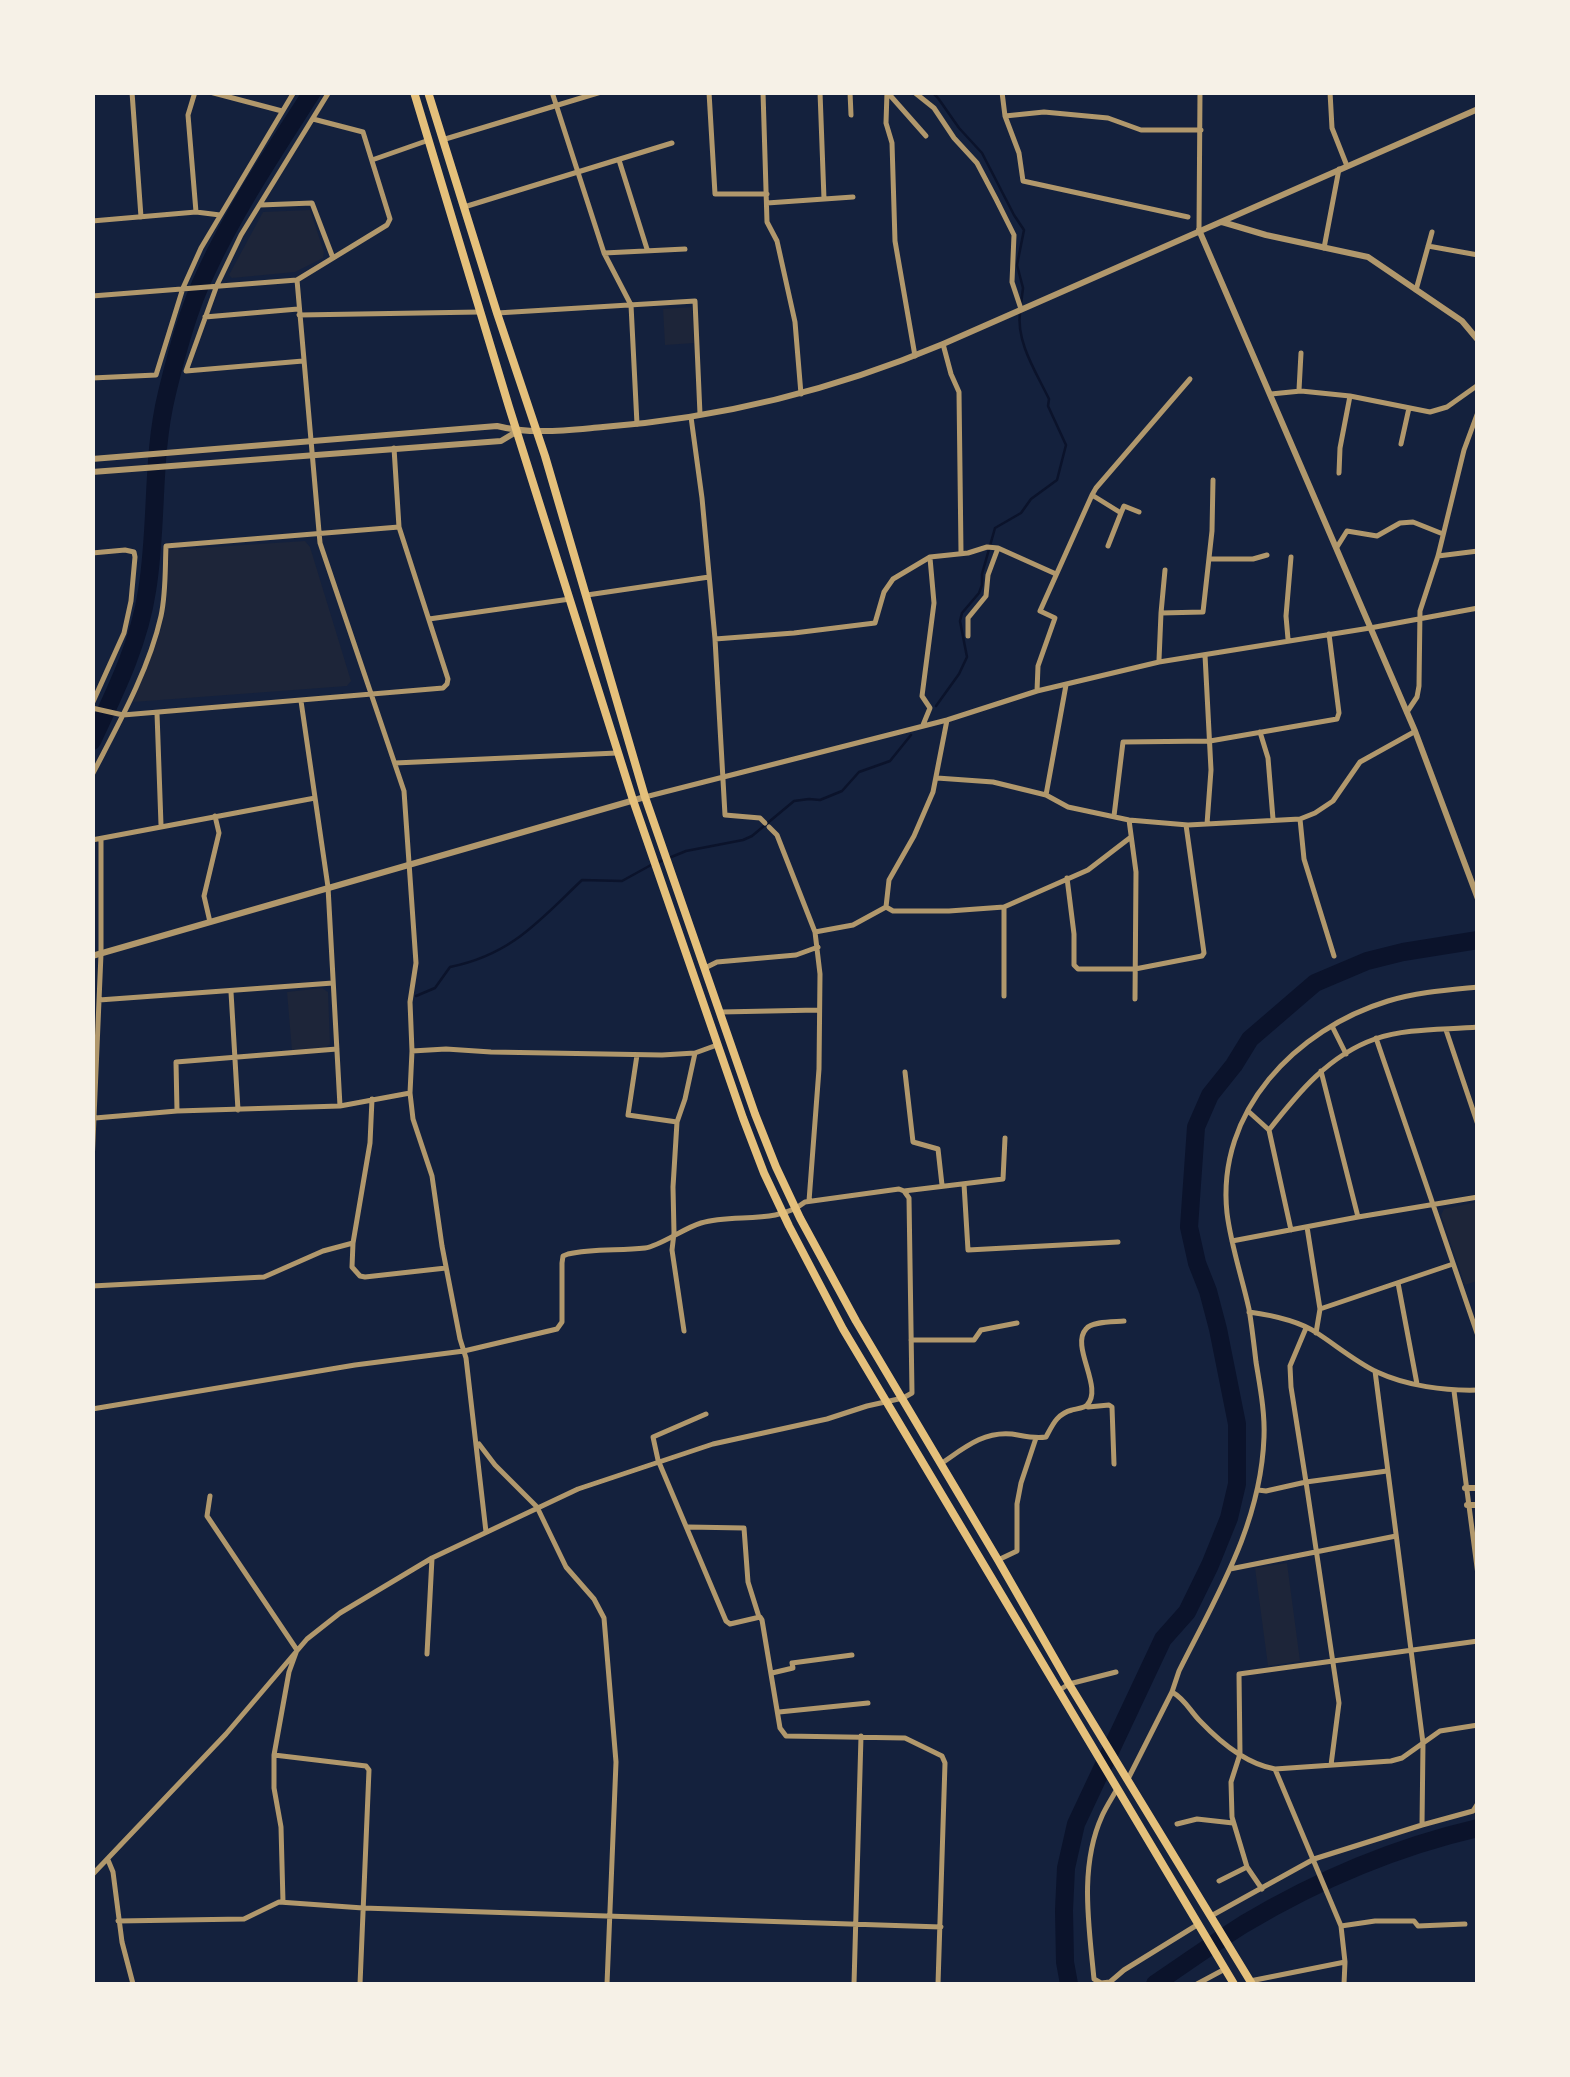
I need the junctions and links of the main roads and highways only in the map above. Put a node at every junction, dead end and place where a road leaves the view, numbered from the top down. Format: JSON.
{"nodes":[{"id":1,"x":414,"y":92,"type":"edge"},
{"id":2,"x":428,"y":92,"type":"edge"},
{"id":3,"x":1251,"y":1983,"type":"edge"},
{"id":4,"x":1234,"y":1984,"type":"edge"}],
"edges":[{"from":1,"to":4,"type":"main road"},
{"from":2,"to":3,"type":"main road"}]}
